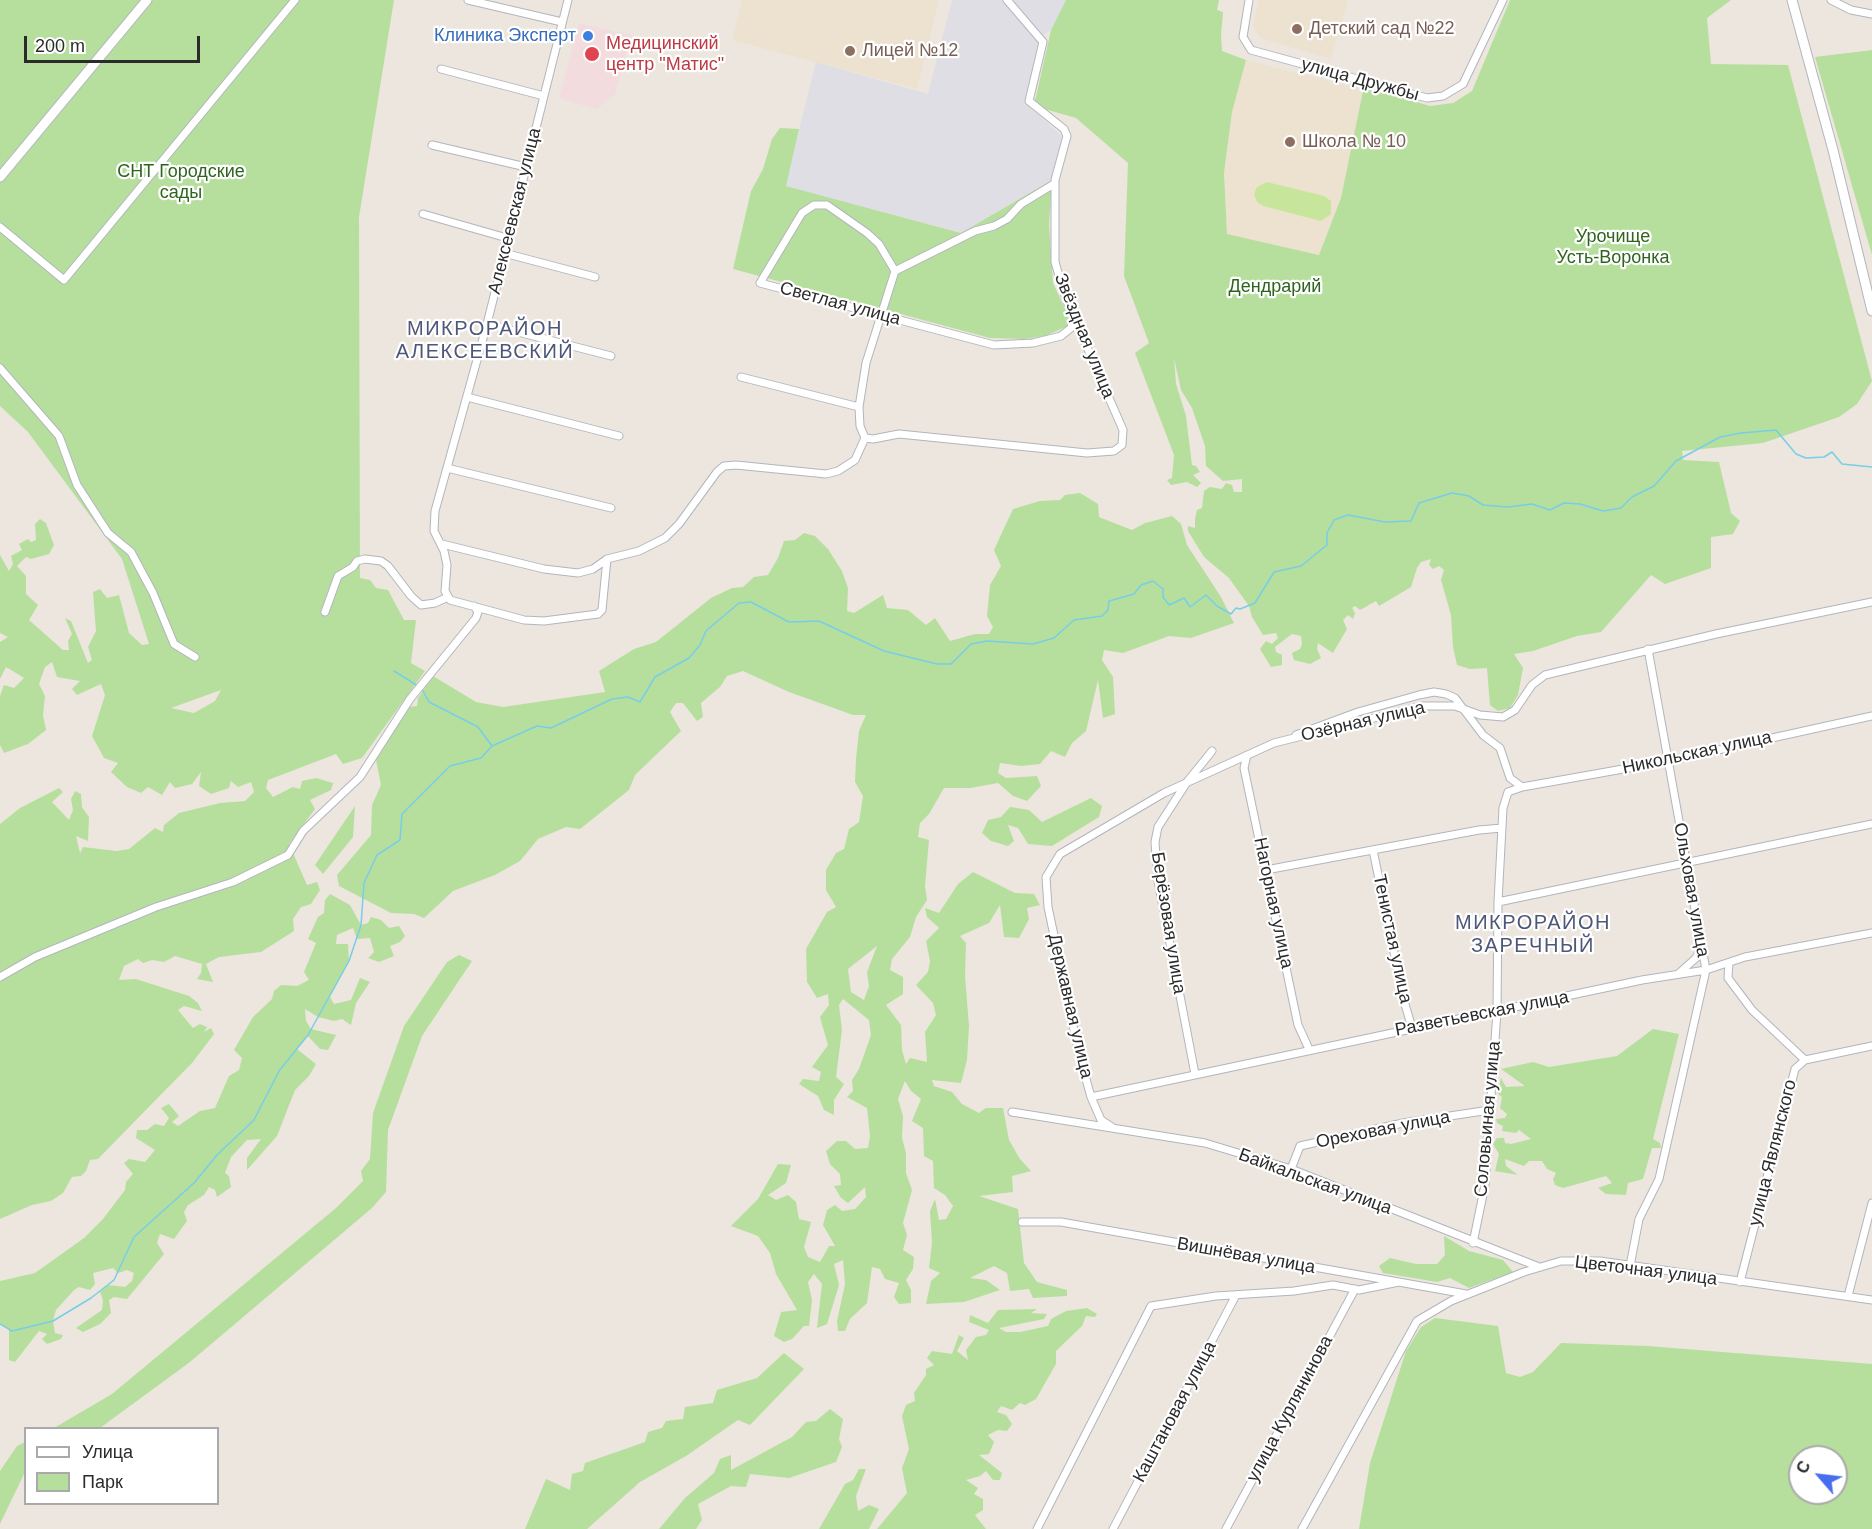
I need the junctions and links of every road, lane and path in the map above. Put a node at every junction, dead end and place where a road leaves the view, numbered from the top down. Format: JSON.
{"nodes":[{"id":1,"x":147,"y":0,"type":"edge"},
{"id":2,"x":295,"y":0,"type":"edge"},
{"id":3,"x":468,"y":0,"type":"edge"},
{"id":4,"x":568,"y":0,"type":"edge"},
{"id":5,"x":1007,"y":0,"type":"edge"},
{"id":6,"x":1249,"y":0,"type":"edge"},
{"id":7,"x":1503,"y":0,"type":"edge"},
{"id":8,"x":1792,"y":0,"type":"edge"},
{"id":9,"x":1831,"y":0,"type":"edge"},
{"id":10,"x":1872,"y":14,"type":"edge"},
{"id":11,"x":562,"y":22,"type":"junction"},
{"id":12,"x":441,"y":69,"type":"dead end"},
{"id":13,"x":544,"y":96,"type":"junction"},
{"id":14,"x":432,"y":145,"type":"dead end"},
{"id":15,"x":526,"y":167,"type":"junction"},
{"id":16,"x":0,"y":177,"type":"edge"},
{"id":17,"x":1054,"y":184,"type":"junction"},
{"id":18,"x":423,"y":214,"type":"dead end"},
{"id":19,"x":0,"y":228,"type":"edge"},
{"id":20,"x":507,"y":238,"type":"junction"},
{"id":21,"x":504,"y":253,"type":"junction"},
{"id":22,"x":894,"y":271,"type":"junction"},
{"id":23,"x":595,"y":277,"type":"dead end"},
{"id":24,"x":1872,"y":311,"type":"edge"},
{"id":25,"x":882,"y":314,"type":"junction"},
{"id":26,"x":1073,"y":316,"type":"junction"},
{"id":27,"x":488,"y":324,"type":"junction"},
{"id":28,"x":611,"y":356,"type":"dead end"},
{"id":29,"x":0,"y":368,"type":"edge"},
{"id":30,"x":741,"y":377,"type":"dead end"},
{"id":31,"x":467,"y":397,"type":"junction"},
{"id":32,"x":859,"y":407,"type":"junction"},
{"id":33,"x":619,"y":436,"type":"dead end"},
{"id":34,"x":866,"y":438,"type":"junction"},
{"id":35,"x":447,"y":468,"type":"junction"},
{"id":36,"x":611,"y":508,"type":"dead end"},
{"id":37,"x":442,"y":544,"type":"junction"},
{"id":38,"x":607,"y":559,"type":"junction"},
{"id":39,"x":448,"y":597,"type":"junction"},
{"id":40,"x":1872,"y":602,"type":"edge"},
{"id":41,"x":474,"y":606,"type":"junction"},
{"id":42,"x":325,"y":612,"type":"dead end"},
{"id":43,"x":1648,"y":650,"type":"junction"},
{"id":44,"x":195,"y":657,"type":"dead end"},
{"id":45,"x":1464,"y":709,"type":"junction"},
{"id":46,"x":1872,"y":716,"type":"edge"},
{"id":47,"x":1293,"y":739,"type":"junction"},
{"id":48,"x":1212,"y":751,"type":"dead end"},
{"id":49,"x":1247,"y":755,"type":"junction"},
{"id":50,"x":1668,"y":761,"type":"junction"},
{"id":51,"x":1187,"y":782,"type":"junction"},
{"id":52,"x":1522,"y":787,"type":"junction"},
{"id":53,"x":1872,"y":824,"type":"edge"},
{"id":54,"x":1502,"y":828,"type":"junction"},
{"id":55,"x":1373,"y":850,"type":"junction"},
{"id":56,"x":1686,"y":862,"type":"junction"},
{"id":57,"x":1266,"y":870,"type":"junction"},
{"id":58,"x":1046,"y":877,"type":"joint"},
{"id":59,"x":1498,"y":902,"type":"junction"},
{"id":60,"x":1872,"y":933,"type":"edge"},
{"id":61,"x":1701,"y":947,"type":"junction"},
{"id":62,"x":1729,"y":963,"type":"junction"},
{"id":63,"x":1706,"y":970,"type":"junction"},
{"id":64,"x":1678,"y":974,"type":"junction"},
{"id":65,"x":0,"y":977,"type":"edge"},
{"id":66,"x":1497,"y":1012,"type":"junction"},
{"id":67,"x":1412,"y":1028,"type":"junction"},
{"id":68,"x":1872,"y":1046,"type":"edge"},
{"id":69,"x":1310,"y":1049,"type":"junction"},
{"id":70,"x":1805,"y":1060,"type":"junction"},
{"id":71,"x":1195,"y":1074,"type":"junction"},
{"id":72,"x":1091,"y":1097,"type":"junction"},
{"id":73,"x":1490,"y":1110,"type":"junction"},
{"id":74,"x":1012,"y":1112,"type":"dead end"},
{"id":75,"x":1112,"y":1127,"type":"junction"},
{"id":76,"x":1291,"y":1169,"type":"junction"},
{"id":77,"x":1872,"y":1203,"type":"edge"},
{"id":78,"x":1022,"y":1222,"type":"dead end"},
{"id":79,"x":1473,"y":1243,"type":"junction"},
{"id":80,"x":1630,"y":1266,"type":"junction"},
{"id":81,"x":1539,"y":1267,"type":"junction"},
{"id":82,"x":1399,"y":1282,"type":"junction"},
{"id":83,"x":1740,"y":1282,"type":"junction"},
{"id":84,"x":1354,"y":1289,"type":"junction"},
{"id":85,"x":1236,"y":1294,"type":"junction"},
{"id":86,"x":1469,"y":1294,"type":"junction"},
{"id":87,"x":1848,"y":1296,"type":"junction"},
{"id":88,"x":1872,"y":1300,"type":"edge"},
{"id":89,"x":1037,"y":1529,"type":"edge"},
{"id":90,"x":1113,"y":1529,"type":"edge"},
{"id":91,"x":1226,"y":1529,"type":"edge"},
{"id":92,"x":1302,"y":1529,"type":"edge"}],
"edges":[{"from":1,"to":16,"type":"street"},
{"from":2,"to":19,"type":"street"},
{"from":3,"to":11,"type":"street"},
{"from":4,"to":11,"type":"street","name":"Алексеевская улица"},
{"from":5,"to":17,"type":"street","name":"Звёздная улица"},
{"from":6,"to":7,"type":"street","name":"улица Дружбы"},
{"from":8,"to":24,"type":"street"},
{"from":9,"to":10,"type":"street"},
{"from":11,"to":13,"type":"street","name":"Алексеевская улица"},
{"from":12,"to":13,"type":"street"},
{"from":13,"to":15,"type":"street","name":"Алексеевская улица"},
{"from":14,"to":15,"type":"street"},
{"from":15,"to":20,"type":"street","name":"Алексеевская улица"},
{"from":17,"to":22,"type":"street"},
{"from":17,"to":26,"type":"street","name":"Звёздная улица"},
{"from":18,"to":20,"type":"street"},
{"from":20,"to":21,"type":"street","name":"Алексеевская улица"},
{"from":21,"to":23,"type":"street"},
{"from":21,"to":27,"type":"street","name":"Алексеевская улица"},
{"from":22,"to":25,"type":"street"},
{"from":22,"to":25,"type":"street","name":"Светлая улица"},
{"from":25,"to":26,"type":"street","name":"Светлая улица"},
{"from":25,"to":32,"type":"street"},
{"from":26,"to":34,"type":"street","name":"Звёздная улица"},
{"from":27,"to":28,"type":"street"},
{"from":27,"to":31,"type":"street","name":"Алексеевская улица"},
{"from":29,"to":44,"type":"street"},
{"from":30,"to":32,"type":"street"},
{"from":31,"to":33,"type":"street"},
{"from":31,"to":35,"type":"street","name":"Алексеевская улица"},
{"from":32,"to":34,"type":"street"},
{"from":34,"to":38,"type":"street"},
{"from":35,"to":36,"type":"street"},
{"from":35,"to":37,"type":"street","name":"Алексеевская улица"},
{"from":37,"to":38,"type":"street"},
{"from":37,"to":39,"type":"street","name":"Алексеевская улица"},
{"from":38,"to":41,"type":"street"},
{"from":39,"to":41,"type":"street"},
{"from":39,"to":42,"type":"street"},
{"from":40,"to":43,"type":"street","name":"Озёрная улица"},
{"from":41,"to":65,"type":"street"},
{"from":43,"to":45,"type":"street","name":"Озёрная улица"},
{"from":43,"to":50,"type":"street","name":"Ольховая улица"},
{"from":45,"to":47,"type":"street","name":"Озёрная улица"},
{"from":45,"to":47,"type":"street"},
{"from":45,"to":52,"type":"street"},
{"from":46,"to":50,"type":"street","name":"Никольская улица"},
{"from":47,"to":49,"type":"street","name":"Озёрная улица"},
{"from":48,"to":51,"type":"street","name":"Берёзовая улица"},
{"from":49,"to":51,"type":"street","name":"Озёрная улица"},
{"from":49,"to":57,"type":"street","name":"Нагорная улица"},
{"from":50,"to":52,"type":"street","name":"Никольская улица"},
{"from":50,"to":56,"type":"street","name":"Ольховая улица"},
{"from":51,"to":58,"type":"street","name":"Озёрная улица"},
{"from":51,"to":71,"type":"street","name":"Берёзовая улица"},
{"from":52,"to":54,"type":"street","name":"Соловьиная улица"},
{"from":53,"to":56,"type":"street"},
{"from":54,"to":55,"type":"street"},
{"from":54,"to":59,"type":"street","name":"Соловьиная улица"},
{"from":55,"to":57,"type":"street"},
{"from":55,"to":67,"type":"street","name":"Тенистая улица"},
{"from":56,"to":59,"type":"street"},
{"from":56,"to":61,"type":"street","name":"Ольховая улица"},
{"from":57,"to":69,"type":"street","name":"Нагорная улица"},
{"from":58,"to":72,"type":"street","name":"Державная улица"},
{"from":59,"to":66,"type":"street","name":"Соловьиная улица"},
{"from":60,"to":62,"type":"street","name":"Разветьевская улица"},
{"from":61,"to":63,"type":"street","name":"Ольховая улица"},
{"from":61,"to":64,"type":"street"},
{"from":62,"to":63,"type":"street","name":"Разветьевская улица"},
{"from":62,"to":70,"type":"street"},
{"from":63,"to":64,"type":"street","name":"Разветьевская улица"},
{"from":63,"to":80,"type":"street","name":"Ольховая улица"},
{"from":64,"to":66,"type":"street","name":"Разветьевская улица"},
{"from":66,"to":67,"type":"street","name":"Разветьевская улица"},
{"from":66,"to":73,"type":"street","name":"Соловьиная улица"},
{"from":67,"to":69,"type":"street","name":"Разветьевская улица"},
{"from":68,"to":70,"type":"street","name":"улица Являнского"},
{"from":69,"to":71,"type":"street","name":"Разветьевская улица"},
{"from":70,"to":83,"type":"street","name":"улица Являнского"},
{"from":71,"to":72,"type":"street","name":"Разветьевская улица"},
{"from":72,"to":75,"type":"street","name":"Державная улица"},
{"from":73,"to":76,"type":"street","name":"Ореховая улица"},
{"from":73,"to":79,"type":"street","name":"Соловьиная улица"},
{"from":74,"to":75,"type":"street","name":"Байкальская улица"},
{"from":75,"to":76,"type":"street","name":"Байкальская улица"},
{"from":76,"to":79,"type":"street","name":"Байкальская улица"},
{"from":77,"to":87,"type":"street"},
{"from":78,"to":82,"type":"street","name":"Вишнёвая улица"},
{"from":79,"to":81,"type":"street","name":"Байкальская улица"},
{"from":80,"to":81,"type":"street","name":"Цветочная улица"},
{"from":80,"to":83,"type":"street","name":"Цветочная улица"},
{"from":81,"to":86,"type":"street","name":"Цветочная улица"},
{"from":82,"to":84,"type":"street"},
{"from":82,"to":86,"type":"street","name":"Вишнёвая улица"},
{"from":83,"to":87,"type":"street","name":"Цветочная улица"},
{"from":84,"to":85,"type":"street"},
{"from":84,"to":91,"type":"street","name":"улица Курлянинова"},
{"from":85,"to":89,"type":"street"},
{"from":85,"to":90,"type":"street","name":"Каштановая улица"},
{"from":86,"to":92,"type":"street","name":"Цветочная улица"},
{"from":87,"to":88,"type":"street","name":"Цветочная улица"}]}
